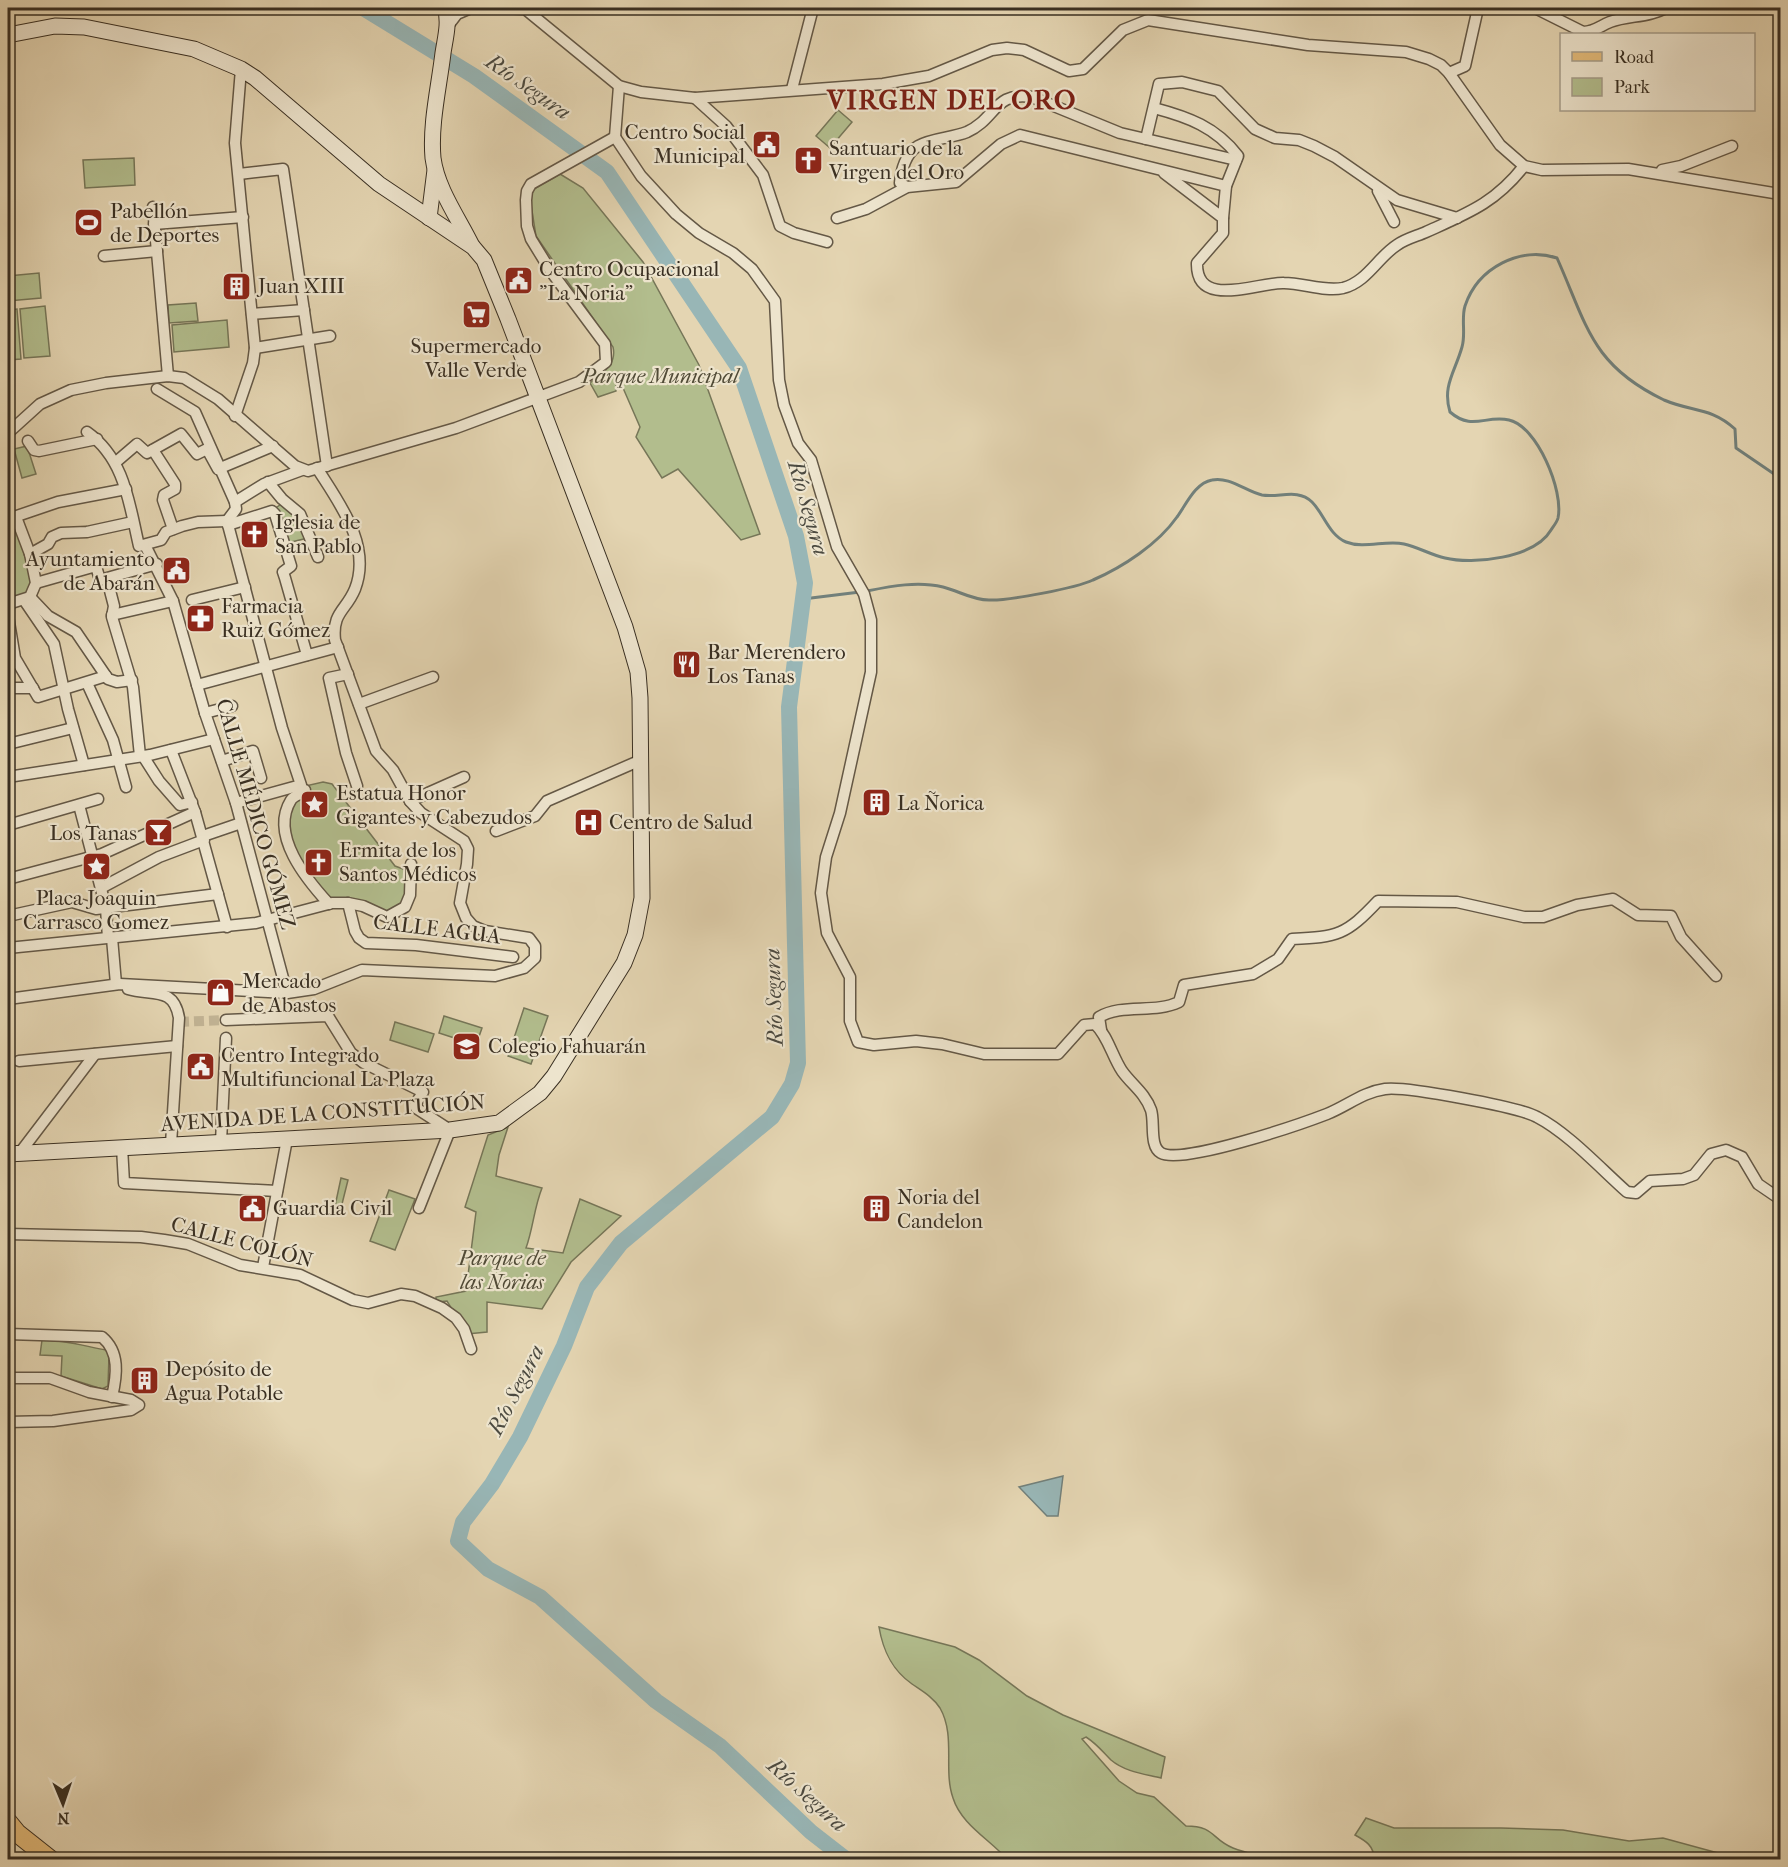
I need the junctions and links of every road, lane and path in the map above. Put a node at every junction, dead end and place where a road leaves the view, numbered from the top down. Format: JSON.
{"nodes":[{"id":1,"x":446,"y":8,"type":"edge"},
{"id":2,"x":471,"y":8,"type":"edge"},
{"id":3,"x":504,"y":8,"type":"edge"},
{"id":4,"x":813,"y":8,"type":"edge"},
{"id":5,"x":1478,"y":8,"type":"edge"},
{"id":6,"x":1535,"y":8,"type":"edge"},
{"id":7,"x":1666,"y":8,"type":"edge"},
{"id":8,"x":530,"y":11,"type":"edge"},
{"id":9,"x":447,"y":27,"type":"junction"},
{"id":10,"x":8,"y":35,"type":"edge"},
{"id":11,"x":241,"y":69,"type":"junction"},
{"id":12,"x":1449,"y":73,"type":"junction"},
{"id":13,"x":619,"y":86,"type":"junction"},
{"id":14,"x":792,"y":89,"type":"junction"},
{"id":15,"x":695,"y":98,"type":"junction"},
{"id":16,"x":1154,"y":108,"type":"junction"},
{"id":17,"x":1146,"y":139,"type":"junction"},
{"id":18,"x":610,"y":140,"type":"junction"},
{"id":19,"x":1732,"y":146,"type":"dead end"},
{"id":20,"x":1237,"y":158,"type":"junction"},
{"id":21,"x":1524,"y":166,"type":"junction"},
{"id":22,"x":1653,"y":172,"type":"junction"},
{"id":23,"x":1164,"y":173,"type":"junction"},
{"id":24,"x":239,"y":174,"type":"junction"},
{"id":25,"x":1226,"y":186,"type":"junction"},
{"id":26,"x":907,"y":187,"type":"junction"},
{"id":27,"x":437,"y":188,"type":"junction"},
{"id":28,"x":1376,"y":188,"type":"junction"},
{"id":29,"x":1780,"y":194,"type":"edge"},
{"id":30,"x":402,"y":201,"type":"junction"},
{"id":31,"x":153,"y":207,"type":"dead end"},
{"id":32,"x":243,"y":217,"type":"junction"},
{"id":33,"x":429,"y":218,"type":"junction"},
{"id":34,"x":837,"y":218,"type":"dead end"},
{"id":35,"x":1223,"y":218,"type":"junction"},
{"id":36,"x":1457,"y":218,"type":"junction"},
{"id":37,"x":1394,"y":222,"type":"dead end"},
{"id":38,"x":154,"y":224,"type":"junction"},
{"id":39,"x":828,"y":242,"type":"dead end"},
{"id":40,"x":473,"y":247,"type":"junction"},
{"id":41,"x":157,"y":251,"type":"junction"},
{"id":42,"x":104,"y":256,"type":"dead end"},
{"id":43,"x":304,"y":310,"type":"junction"},
{"id":44,"x":252,"y":315,"type":"junction"},
{"id":45,"x":330,"y":336,"type":"dead end"},
{"id":46,"x":309,"y":339,"type":"junction"},
{"id":47,"x":255,"y":348,"type":"junction"},
{"id":48,"x":168,"y":376,"type":"junction"},
{"id":49,"x":157,"y":389,"type":"dead end"},
{"id":50,"x":539,"y":398,"type":"junction"},
{"id":51,"x":235,"y":416,"type":"junction"},
{"id":52,"x":8,"y":432,"type":"edge"},
{"id":53,"x":87,"y":432,"type":"dead end"},
{"id":54,"x":97,"y":439,"type":"junction"},
{"id":55,"x":28,"y":441,"type":"dead end"},
{"id":56,"x":273,"y":446,"type":"junction"},
{"id":57,"x":153,"y":450,"type":"junction"},
{"id":58,"x":116,"y":462,"type":"junction"},
{"id":59,"x":322,"y":467,"type":"junction"},
{"id":60,"x":222,"y":468,"type":"junction"},
{"id":61,"x":302,"y":470,"type":"junction"},
{"id":62,"x":268,"y":482,"type":"junction"},
{"id":63,"x":126,"y":489,"type":"junction"},
{"id":64,"x":235,"y":502,"type":"junction"},
{"id":65,"x":12,"y":518,"type":"edge"},
{"id":66,"x":133,"y":522,"type":"junction"},
{"id":67,"x":227,"y":523,"type":"junction"},
{"id":68,"x":173,"y":529,"type":"junction"},
{"id":69,"x":142,"y":545,"type":"junction"},
{"id":70,"x":30,"y":554,"type":"junction"},
{"id":71,"x":318,"y":557,"type":"dead end"},
{"id":72,"x":157,"y":564,"type":"junction"},
{"id":73,"x":107,"y":579,"type":"junction"},
{"id":74,"x":36,"y":583,"type":"junction"},
{"id":75,"x":245,"y":587,"type":"junction"},
{"id":76,"x":27,"y":599,"type":"junction"},
{"id":77,"x":192,"y":600,"type":"dead end"},
{"id":78,"x":173,"y":601,"type":"junction"},
{"id":79,"x":8,"y":605,"type":"edge"},
{"id":80,"x":112,"y":615,"type":"junction"},
{"id":81,"x":8,"y":616,"type":"edge"},
{"id":82,"x":338,"y":647,"type":"junction"},
{"id":83,"x":307,"y":655,"type":"junction"},
{"id":84,"x":267,"y":667,"type":"junction"},
{"id":85,"x":348,"y":674,"type":"junction"},
{"id":86,"x":106,"y":676,"type":"junction"},
{"id":87,"x":433,"y":677,"type":"dead end"},
{"id":88,"x":132,"y":680,"type":"junction"},
{"id":89,"x":87,"y":682,"type":"junction"},
{"id":90,"x":197,"y":685,"type":"junction"},
{"id":91,"x":8,"y":688,"type":"edge"},
{"id":92,"x":64,"y":691,"type":"junction"},
{"id":93,"x":35,"y":692,"type":"junction"},
{"id":94,"x":359,"y":704,"type":"junction"},
{"id":95,"x":232,"y":706,"type":"dead end"},
{"id":96,"x":205,"y":713,"type":"junction"},
{"id":97,"x":74,"y":728,"type":"junction"},
{"id":98,"x":214,"y":739,"type":"junction"},
{"id":99,"x":8,"y":744,"type":"edge"},
{"id":100,"x":171,"y":750,"type":"junction"},
{"id":101,"x":141,"y":756,"type":"junction"},
{"id":102,"x":118,"y":760,"type":"junction"},
{"id":103,"x":641,"y":760,"type":"junction"},
{"id":104,"x":222,"y":761,"type":"junction"},
{"id":105,"x":84,"y":765,"type":"junction"},
{"id":106,"x":8,"y":777,"type":"edge"},
{"id":107,"x":464,"y":777,"type":"dead end"},
{"id":108,"x":261,"y":778,"type":"dead end"},
{"id":109,"x":357,"y":786,"type":"dead end"},
{"id":110,"x":126,"y":787,"type":"dead end"},
{"id":111,"x":303,"y":787,"type":"junction"},
{"id":112,"x":98,"y":799,"type":"dead end"},
{"id":113,"x":410,"y":801,"type":"junction"},
{"id":114,"x":236,"y":803,"type":"junction"},
{"id":115,"x":79,"y":805,"type":"junction"},
{"id":116,"x":194,"y":807,"type":"junction"},
{"id":117,"x":242,"y":823,"type":"junction"},
{"id":118,"x":8,"y":825,"type":"edge"},
{"id":119,"x":496,"y":831,"type":"dead end"},
{"id":120,"x":203,"y":838,"type":"junction"},
{"id":121,"x":94,"y":857,"type":"junction"},
{"id":122,"x":411,"y":864,"type":"dead end"},
{"id":123,"x":8,"y":879,"type":"edge"},
{"id":124,"x":101,"y":888,"type":"junction"},
{"id":125,"x":218,"y":894,"type":"junction"},
{"id":126,"x":348,"y":903,"type":"junction"},
{"id":127,"x":329,"y":904,"type":"junction"},
{"id":128,"x":106,"y":908,"type":"junction"},
{"id":129,"x":8,"y":916,"type":"edge"},
{"id":130,"x":267,"y":920,"type":"junction"},
{"id":131,"x":227,"y":927,"type":"junction"},
{"id":132,"x":110,"y":938,"type":"junction"},
{"id":133,"x":8,"y":948,"type":"edge"},
{"id":134,"x":513,"y":957,"type":"dead end"},
{"id":135,"x":1716,"y":976,"type":"dead end"},
{"id":136,"x":118,"y":984,"type":"junction"},
{"id":137,"x":287,"y":993,"type":"junction"},
{"id":138,"x":8,"y":999,"type":"edge"},
{"id":139,"x":226,"y":1020,"type":"tunnel mouth"},
{"id":140,"x":1101,"y":1030,"type":"junction"},
{"id":141,"x":226,"y":1038,"type":"dead end"},
{"id":142,"x":177,"y":1046,"type":"junction"},
{"id":143,"x":95,"y":1054,"type":"junction"},
{"id":144,"x":20,"y":1061,"type":"dead end"},
{"id":145,"x":450,"y":1130,"type":"junction"},
{"id":146,"x":287,"y":1139,"type":"junction"},
{"id":147,"x":221,"y":1142,"type":"junction"},
{"id":148,"x":171,"y":1144,"type":"junction"},
{"id":149,"x":122,"y":1147,"type":"junction"},
{"id":150,"x":13,"y":1154,"type":"edge"},
{"id":151,"x":277,"y":1191,"type":"junction"},
{"id":152,"x":1780,"y":1198,"type":"edge"},
{"id":153,"x":419,"y":1209,"type":"dead end"},
{"id":154,"x":8,"y":1234,"type":"edge"},
{"id":155,"x":263,"y":1267,"type":"junction"},
{"id":156,"x":8,"y":1334,"type":"edge"},
{"id":157,"x":471,"y":1349,"type":"dead end"},
{"id":158,"x":8,"y":1378,"type":"edge"},
{"id":159,"x":112,"y":1397,"type":"junction"},
{"id":160,"x":8,"y":1422,"type":"edge"},
{"id":161,"x":8,"y":1822,"type":"edge"},
{"id":162,"x":51,"y":1860,"type":"edge"}],
"edges":[{"from":1,"to":9,"type":"street"},
{"from":2,"to":9,"type":"street"},
{"from":3,"to":8,"type":"street"},
{"from":4,"to":14,"type":"street"},
{"from":5,"to":12,"type":"street"},
{"from":6,"to":7,"type":"street"},
{"from":8,"to":13,"type":"street"},
{"from":9,"to":27,"type":"street"},
{"from":10,"to":11,"type":"street"},
{"from":11,"to":24,"type":"street"},
{"from":11,"to":30,"type":"street"},
{"from":12,"to":14,"type":"street"},
{"from":12,"to":21,"type":"street"},
{"from":13,"to":15,"type":"street"},
{"from":13,"to":18,"type":"street"},
{"from":14,"to":15,"type":"street"},
{"from":15,"to":39,"type":"street"},
{"from":16,"to":17,"type":"street"},
{"from":16,"to":20,"type":"street"},
{"from":16,"to":28,"type":"street"},
{"from":17,"to":20,"type":"street"},
{"from":17,"to":26,"type":"street"},
{"from":18,"to":50,"type":"street"},
{"from":18,"to":140,"type":"street"},
{"from":19,"to":22,"type":"street"},
{"from":20,"to":25,"type":"street"},
{"from":21,"to":22,"type":"street"},
{"from":21,"to":36,"type":"street"},
{"from":22,"to":29,"type":"street"},
{"from":23,"to":25,"type":"street"},
{"from":23,"to":26,"type":"street"},
{"from":23,"to":35,"type":"street"},
{"from":24,"to":32,"type":"street"},
{"from":24,"to":43,"type":"street"},
{"from":25,"to":35,"type":"street"},
{"from":26,"to":34,"type":"street"},
{"from":27,"to":30,"type":"street"},
{"from":27,"to":33,"type":"street"},
{"from":27,"to":40,"type":"street","name":"AVENIDA DE LA CONSTITUCIÓN"},
{"from":28,"to":36,"type":"street"},
{"from":28,"to":37,"type":"street"},
{"from":30,"to":33,"type":"street"},
{"from":31,"to":38,"type":"street"},
{"from":32,"to":38,"type":"street"},
{"from":32,"to":44,"type":"street"},
{"from":33,"to":40,"type":"street"},
{"from":35,"to":36,"type":"street"},
{"from":38,"to":41,"type":"street"},
{"from":40,"to":50,"type":"street","name":"AVENIDA DE LA CONSTITUCIÓN"},
{"from":41,"to":42,"type":"street"},
{"from":41,"to":48,"type":"street"},
{"from":43,"to":44,"type":"street"},
{"from":43,"to":46,"type":"street"},
{"from":44,"to":47,"type":"street"},
{"from":45,"to":46,"type":"street"},
{"from":46,"to":47,"type":"street"},
{"from":46,"to":59,"type":"street"},
{"from":47,"to":51,"type":"street"},
{"from":48,"to":51,"type":"street"},
{"from":48,"to":52,"type":"street"},
{"from":49,"to":60,"type":"street"},
{"from":50,"to":59,"type":"street"},
{"from":50,"to":103,"type":"street","name":"AVENIDA DE LA CONSTITUCIÓN"},
{"from":51,"to":56,"type":"street"},
{"from":53,"to":54,"type":"street","name":"CALLE MÉDICO GÓMEZ"},
{"from":54,"to":55,"type":"street"},
{"from":54,"to":58,"type":"street","name":"CALLE MÉDICO GÓMEZ"},
{"from":56,"to":60,"type":"street"},
{"from":56,"to":61,"type":"street"},
{"from":57,"to":58,"type":"street"},
{"from":57,"to":60,"type":"street"},
{"from":57,"to":68,"type":"street"},
{"from":58,"to":63,"type":"street","name":"CALLE MÉDICO GÓMEZ"},
{"from":59,"to":61,"type":"street"},
{"from":59,"to":82,"type":"street"},
{"from":60,"to":64,"type":"street"},
{"from":61,"to":62,"type":"street"},
{"from":62,"to":64,"type":"street"},
{"from":62,"to":71,"type":"street"},
{"from":63,"to":65,"type":"street"},
{"from":63,"to":66,"type":"street","name":"CALLE MÉDICO GÓMEZ"},
{"from":64,"to":67,"type":"street"},
{"from":65,"to":70,"type":"street"},
{"from":66,"to":69,"type":"street","name":"CALLE MÉDICO GÓMEZ"},
{"from":66,"to":70,"type":"street"},
{"from":67,"to":68,"type":"street"},
{"from":67,"to":75,"type":"street"},
{"from":67,"to":83,"type":"street"},
{"from":68,"to":69,"type":"street"},
{"from":69,"to":72,"type":"street","name":"CALLE MÉDICO GÓMEZ"},
{"from":70,"to":74,"type":"street"},
{"from":72,"to":73,"type":"street"},
{"from":72,"to":78,"type":"street","name":"CALLE MÉDICO GÓMEZ"},
{"from":73,"to":74,"type":"street"},
{"from":73,"to":80,"type":"street"},
{"from":74,"to":76,"type":"street"},
{"from":75,"to":77,"type":"street"},
{"from":75,"to":84,"type":"street"},
{"from":76,"to":79,"type":"street"},
{"from":76,"to":86,"type":"street"},
{"from":76,"to":92,"type":"street"},
{"from":78,"to":80,"type":"street"},
{"from":78,"to":90,"type":"street","name":"CALLE MÉDICO GÓMEZ"},
{"from":80,"to":88,"type":"street"},
{"from":81,"to":93,"type":"street"},
{"from":82,"to":83,"type":"street"},
{"from":82,"to":85,"type":"street"},
{"from":83,"to":84,"type":"street"},
{"from":84,"to":90,"type":"street"},
{"from":84,"to":111,"type":"street"},
{"from":85,"to":94,"type":"street"},
{"from":85,"to":109,"type":"street"},
{"from":86,"to":88,"type":"street"},
{"from":86,"to":89,"type":"street"},
{"from":87,"to":94,"type":"street"},
{"from":88,"to":101,"type":"street"},
{"from":89,"to":92,"type":"street"},
{"from":89,"to":102,"type":"street"},
{"from":90,"to":96,"type":"street","name":"CALLE MÉDICO GÓMEZ"},
{"from":91,"to":93,"type":"street"},
{"from":92,"to":93,"type":"street"},
{"from":92,"to":97,"type":"street"},
{"from":94,"to":113,"type":"street"},
{"from":95,"to":96,"type":"street"},
{"from":96,"to":98,"type":"street","name":"CALLE MÉDICO GÓMEZ"},
{"from":97,"to":99,"type":"street"},
{"from":97,"to":105,"type":"street"},
{"from":98,"to":100,"type":"street"},
{"from":98,"to":104,"type":"street","name":"CALLE MÉDICO GÓMEZ"},
{"from":100,"to":101,"type":"street"},
{"from":100,"to":116,"type":"street"},
{"from":101,"to":102,"type":"street"},
{"from":101,"to":116,"type":"street"},
{"from":102,"to":105,"type":"street"},
{"from":102,"to":110,"type":"street"},
{"from":103,"to":119,"type":"street"},
{"from":103,"to":145,"type":"street","name":"AVENIDA DE LA CONSTITUCIÓN"},
{"from":104,"to":108,"type":"street"},
{"from":104,"to":114,"type":"street","name":"CALLE MÉDICO GÓMEZ"},
{"from":105,"to":106,"type":"street"},
{"from":107,"to":113,"type":"street"},
{"from":111,"to":114,"type":"street"},
{"from":111,"to":127,"type":"street"},
{"from":112,"to":115,"type":"street"},
{"from":113,"to":137,"type":"street"},
{"from":114,"to":117,"type":"street","name":"CALLE MÉDICO GÓMEZ"},
{"from":115,"to":118,"type":"street"},
{"from":115,"to":121,"type":"street"},
{"from":116,"to":120,"type":"street"},
{"from":116,"to":121,"type":"street"},
{"from":117,"to":120,"type":"street"},
{"from":117,"to":130,"type":"street","name":"CALLE MÉDICO GÓMEZ"},
{"from":120,"to":124,"type":"street"},
{"from":120,"to":125,"type":"street"},
{"from":121,"to":123,"type":"street"},
{"from":121,"to":124,"type":"street"},
{"from":122,"to":126,"type":"street"},
{"from":124,"to":128,"type":"street"},
{"from":125,"to":128,"type":"street"},
{"from":125,"to":131,"type":"street"},
{"from":126,"to":127,"type":"street"},
{"from":126,"to":134,"type":"street","name":"CALLE AGUA"},
{"from":127,"to":130,"type":"street"},
{"from":128,"to":129,"type":"street"},
{"from":128,"to":132,"type":"street"},
{"from":130,"to":131,"type":"street"},
{"from":130,"to":137,"type":"street","name":"CALLE MÉDICO GÓMEZ"},
{"from":131,"to":132,"type":"street"},
{"from":132,"to":133,"type":"street"},
{"from":132,"to":136,"type":"street"},
{"from":135,"to":140,"type":"street"},
{"from":136,"to":137,"type":"street"},
{"from":136,"to":138,"type":"street"},
{"from":136,"to":142,"type":"street"},
{"from":139,"to":145,"type":"street"},
{"from":140,"to":152,"type":"street"},
{"from":141,"to":147,"type":"street"},
{"from":142,"to":143,"type":"street"},
{"from":142,"to":148,"type":"street"},
{"from":143,"to":144,"type":"street"},
{"from":143,"to":150,"type":"street"},
{"from":145,"to":146,"type":"street","name":"AVENIDA DE LA CONSTITUCIÓN"},
{"from":145,"to":153,"type":"street"},
{"from":146,"to":147,"type":"street","name":"AVENIDA DE LA CONSTITUCIÓN"},
{"from":146,"to":151,"type":"street"},
{"from":147,"to":148,"type":"street","name":"AVENIDA DE LA CONSTITUCIÓN"},
{"from":148,"to":149,"type":"street","name":"AVENIDA DE LA CONSTITUCIÓN"},
{"from":149,"to":150,"type":"street","name":"AVENIDA DE LA CONSTITUCIÓN"},
{"from":149,"to":151,"type":"street"},
{"from":151,"to":155,"type":"street"},
{"from":154,"to":155,"type":"street","name":"CALLE COLÓN"},
{"from":155,"to":157,"type":"street","name":"CALLE COLÓN"},
{"from":156,"to":159,"type":"street"},
{"from":158,"to":159,"type":"street"},
{"from":159,"to":160,"type":"street"},
{"from":161,"to":162,"type":"main road"}]}
